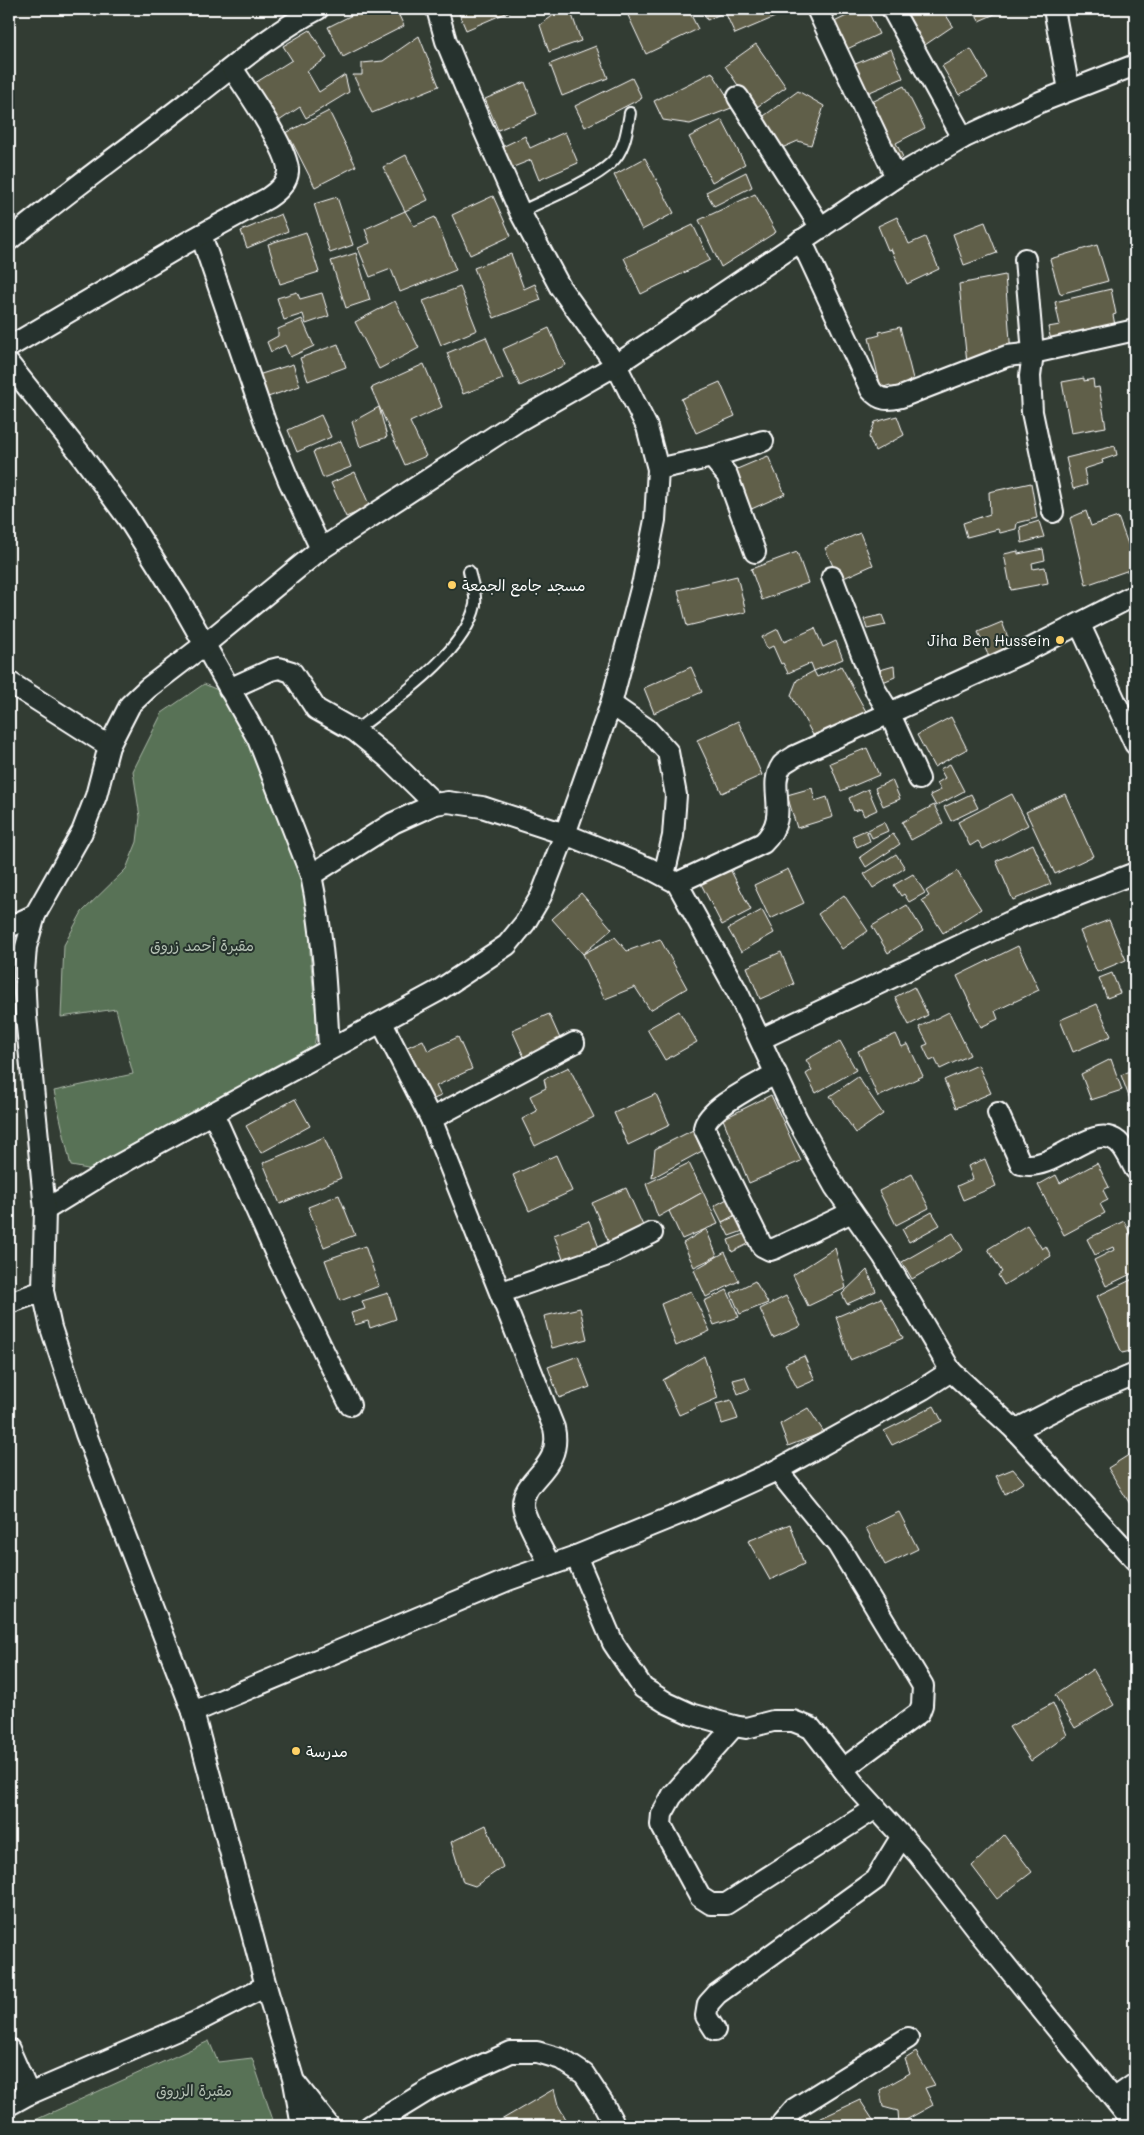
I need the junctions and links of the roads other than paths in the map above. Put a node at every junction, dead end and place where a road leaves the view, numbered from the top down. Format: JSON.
{"nodes":[{"id":1,"x":318,"y":9,"type":"edge"},
{"id":2,"x":437,"y":9,"type":"edge"},
{"id":3,"x":817,"y":9,"type":"edge"},
{"id":4,"x":892,"y":9,"type":"edge"},
{"id":5,"x":1054,"y":9,"type":"edge"},
{"id":6,"x":294,"y":14,"type":"edge"},
{"id":7,"x":1135,"y":65,"type":"edge"},
{"id":8,"x":232,"y":68,"type":"junction"},
{"id":9,"x":1070,"y":90,"type":"junction"},
{"id":10,"x":738,"y":97,"type":"dead end"},
{"id":11,"x":630,"y":113,"type":"dead end"},
{"id":12,"x":963,"y":138,"type":"junction"},
{"id":13,"x":896,"y":177,"type":"junction"},
{"id":14,"x":520,"y":212,"type":"junction"},
{"id":15,"x":821,"y":228,"type":"junction"},
{"id":16,"x":201,"y":236,"type":"junction"},
{"id":17,"x":9,"y":240,"type":"edge"},
{"id":18,"x":801,"y":240,"type":"junction"},
{"id":19,"x":1025,"y":259,"type":"dead end"},
{"id":20,"x":1135,"y":330,"type":"edge"},
{"id":21,"x":9,"y":348,"type":"edge"},
{"id":22,"x":1033,"y":353,"type":"junction"},
{"id":23,"x":9,"y":364,"type":"edge"},
{"id":24,"x":616,"y":365,"type":"junction"},
{"id":25,"x":763,"y":440,"type":"dead end"},
{"id":26,"x":712,"y":457,"type":"junction"},
{"id":27,"x":658,"y":469,"type":"junction"},
{"id":28,"x":1053,"y":512,"type":"dead end"},
{"id":29,"x":321,"y":549,"type":"junction"},
{"id":30,"x":755,"y":552,"type":"dead end"},
{"id":31,"x":469,"y":571,"type":"dead end"},
{"id":32,"x":832,"y":577,"type":"dead end"},
{"id":33,"x":1135,"y":595,"type":"edge"},
{"id":34,"x":1080,"y":625,"type":"junction"},
{"id":35,"x":204,"y":645,"type":"junction"},
{"id":36,"x":9,"y":682,"type":"edge"},
{"id":37,"x":229,"y":689,"type":"junction"},
{"id":38,"x":611,"y":704,"type":"junction"},
{"id":39,"x":889,"y":712,"type":"junction"},
{"id":40,"x":355,"y":731,"type":"junction"},
{"id":41,"x":1135,"y":744,"type":"edge"},
{"id":42,"x":109,"y":746,"type":"junction"},
{"id":43,"x":919,"y":779,"type":"dead end"},
{"id":44,"x":435,"y":804,"type":"junction"},
{"id":45,"x":565,"y":834,"type":"junction"},
{"id":46,"x":1135,"y":873,"type":"edge"},
{"id":47,"x":311,"y":875,"type":"junction"},
{"id":48,"x":671,"y":879,"type":"junction"},
{"id":49,"x":35,"y":915,"type":"junction"},
{"id":50,"x":9,"y":927,"type":"edge"},
{"id":51,"x":9,"y":1004,"type":"edge"},
{"id":52,"x":26,"y":1016,"type":"junction"},
{"id":53,"x":382,"y":1023,"type":"junction"},
{"id":54,"x":761,"y":1040,"type":"junction"},
{"id":55,"x":574,"y":1043,"type":"dead end"},
{"id":56,"x":329,"y":1049,"type":"junction"},
{"id":57,"x":776,"y":1073,"type":"junction"},
{"id":58,"x":213,"y":1112,"type":"junction"},
{"id":59,"x":998,"y":1113,"type":"dead end"},
{"id":60,"x":431,"y":1118,"type":"junction"},
{"id":61,"x":1135,"y":1169,"type":"edge"},
{"id":62,"x":45,"y":1210,"type":"junction"},
{"id":63,"x":852,"y":1212,"type":"junction"},
{"id":64,"x":652,"y":1233,"type":"dead end"},
{"id":65,"x":43,"y":1291,"type":"junction"},
{"id":66,"x":502,"y":1292,"type":"junction"},
{"id":67,"x":9,"y":1303,"type":"edge"},
{"id":68,"x":951,"y":1371,"type":"junction"},
{"id":69,"x":1135,"y":1374,"type":"edge"},
{"id":70,"x":350,"y":1405,"type":"dead end"},
{"id":71,"x":1015,"y":1430,"type":"junction"},
{"id":72,"x":777,"y":1470,"type":"junction"},
{"id":73,"x":576,"y":1556,"type":"junction"},
{"id":74,"x":1135,"y":1560,"type":"edge"},
{"id":75,"x":550,"y":1565,"type":"junction"},
{"id":76,"x":193,"y":1712,"type":"junction"},
{"id":77,"x":734,"y":1726,"type":"junction"},
{"id":78,"x":843,"y":1769,"type":"junction"},
{"id":79,"x":876,"y":1808,"type":"junction"},
{"id":80,"x":902,"y":1836,"type":"junction"},
{"id":81,"x":266,"y":1986,"type":"junction"},
{"id":82,"x":715,"y":2030,"type":"dead end"},
{"id":83,"x":908,"y":2038,"type":"dead end"},
{"id":84,"x":9,"y":2049,"type":"edge"},
{"id":85,"x":294,"y":2082,"type":"junction"},
{"id":86,"x":1135,"y":2084,"type":"edge"},
{"id":87,"x":29,"y":2094,"type":"junction"},
{"id":88,"x":1115,"y":2098,"type":"junction"},
{"id":89,"x":9,"y":2106,"type":"edge"},
{"id":90,"x":1135,"y":2125,"type":"edge"},
{"id":91,"x":302,"y":2126,"type":"edge"},
{"id":92,"x":329,"y":2126,"type":"edge"},
{"id":93,"x":370,"y":2126,"type":"edge"},
{"id":94,"x":615,"y":2126,"type":"edge"},
{"id":95,"x":782,"y":2126,"type":"edge"}],
"edges":[{"from":1,"to":6,"type":"street"},
{"from":2,"to":14,"type":"street"},
{"from":3,"to":13,"type":"street"},
{"from":4,"to":12,"type":"street"},
{"from":5,"to":9,"type":"street"},
{"from":6,"to":8,"type":"street"},
{"from":7,"to":9,"type":"street"},
{"from":8,"to":16,"type":"street"},
{"from":8,"to":17,"type":"street"},
{"from":9,"to":12,"type":"street"},
{"from":10,"to":15,"type":"street"},
{"from":11,"to":14,"type":"lane"},
{"from":12,"to":13,"type":"street"},
{"from":13,"to":15,"type":"street"},
{"from":14,"to":24,"type":"street"},
{"from":15,"to":18,"type":"street"},
{"from":16,"to":21,"type":"street"},
{"from":16,"to":29,"type":"street"},
{"from":18,"to":22,"type":"street"},
{"from":18,"to":24,"type":"street"},
{"from":19,"to":22,"type":"street"},
{"from":20,"to":22,"type":"street"},
{"from":22,"to":28,"type":"street"},
{"from":23,"to":35,"type":"street"},
{"from":24,"to":27,"type":"street"},
{"from":24,"to":29,"type":"street"},
{"from":25,"to":26,"type":"street"},
{"from":26,"to":27,"type":"street"},
{"from":26,"to":30,"type":"street"},
{"from":27,"to":38,"type":"street"},
{"from":29,"to":35,"type":"street"},
{"from":31,"to":40,"type":"lane"},
{"from":32,"to":39,"type":"street"},
{"from":33,"to":34,"type":"street"},
{"from":34,"to":39,"type":"street"},
{"from":34,"to":41,"type":"street"},
{"from":35,"to":37,"type":"street"},
{"from":35,"to":42,"type":"street"},
{"from":36,"to":42,"type":"street"},
{"from":37,"to":40,"type":"street"},
{"from":37,"to":47,"type":"street"},
{"from":38,"to":45,"type":"street"},
{"from":38,"to":48,"type":"street"},
{"from":39,"to":43,"type":"street"},
{"from":39,"to":48,"type":"street"},
{"from":40,"to":44,"type":"street"},
{"from":42,"to":49,"type":"street"},
{"from":44,"to":45,"type":"street"},
{"from":44,"to":47,"type":"street"},
{"from":45,"to":48,"type":"street"},
{"from":45,"to":53,"type":"street"},
{"from":46,"to":54,"type":"street"},
{"from":47,"to":56,"type":"street"},
{"from":48,"to":54,"type":"street"},
{"from":49,"to":50,"type":"street"},
{"from":49,"to":52,"type":"street"},
{"from":51,"to":52,"type":"street"},
{"from":52,"to":62,"type":"street"},
{"from":53,"to":56,"type":"street"},
{"from":53,"to":60,"type":"street"},
{"from":54,"to":57,"type":"street"},
{"from":55,"to":60,"type":"street"},
{"from":56,"to":58,"type":"street"},
{"from":57,"to":63,"type":"street"},
{"from":57,"to":63,"type":"street"},
{"from":58,"to":62,"type":"street"},
{"from":58,"to":70,"type":"street"},
{"from":59,"to":61,"type":"street"},
{"from":60,"to":66,"type":"street"},
{"from":62,"to":65,"type":"street"},
{"from":63,"to":68,"type":"street"},
{"from":64,"to":66,"type":"street"},
{"from":65,"to":67,"type":"street"},
{"from":65,"to":76,"type":"street"},
{"from":66,"to":75,"type":"street"},
{"from":68,"to":71,"type":"street"},
{"from":68,"to":72,"type":"street"},
{"from":69,"to":71,"type":"street"},
{"from":71,"to":74,"type":"street"},
{"from":72,"to":73,"type":"street"},
{"from":72,"to":78,"type":"street"},
{"from":73,"to":75,"type":"street"},
{"from":73,"to":77,"type":"street"},
{"from":75,"to":76,"type":"street"},
{"from":76,"to":81,"type":"street"},
{"from":77,"to":78,"type":"street"},
{"from":77,"to":79,"type":"street"},
{"from":78,"to":79,"type":"street"},
{"from":79,"to":80,"type":"street"},
{"from":80,"to":82,"type":"street"},
{"from":80,"to":88,"type":"street"},
{"from":81,"to":85,"type":"street"},
{"from":81,"to":87,"type":"street"},
{"from":83,"to":95,"type":"street"},
{"from":84,"to":87,"type":"street"},
{"from":85,"to":91,"type":"street"},
{"from":85,"to":92,"type":"street"},
{"from":86,"to":88,"type":"street"},
{"from":87,"to":89,"type":"street"},
{"from":88,"to":90,"type":"street"},
{"from":93,"to":94,"type":"street"}]}
